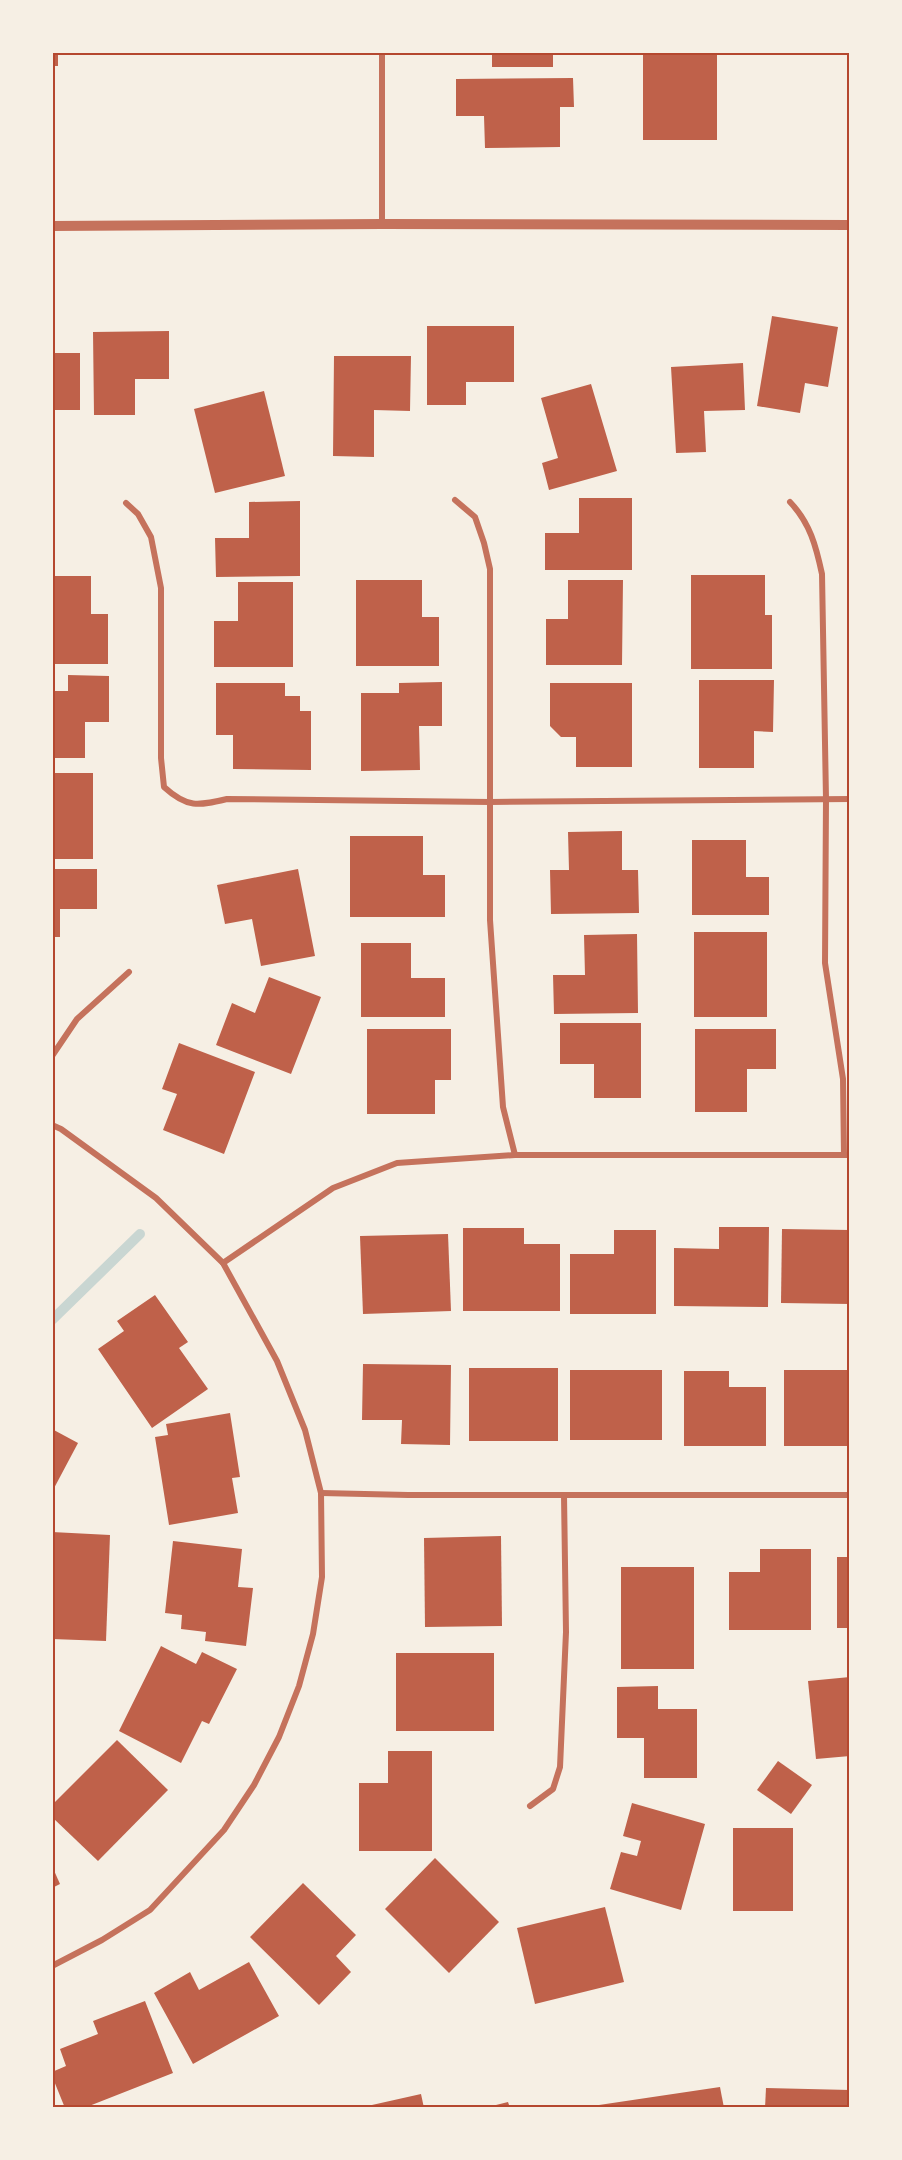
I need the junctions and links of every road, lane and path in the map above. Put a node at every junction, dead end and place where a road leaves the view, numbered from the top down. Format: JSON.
{"nodes":[{"id":1,"x":382,"y":52,"type":"edge"},
{"id":2,"x":382,"y":224,"type":"junction"},
{"id":3,"x":849,"y":225,"type":"edge"},
{"id":4,"x":52,"y":226,"type":"edge"},
{"id":5,"x":455,"y":500,"type":"dead end"},
{"id":6,"x":790,"y":502,"type":"dead end"},
{"id":7,"x":126,"y":503,"type":"dead end"},
{"id":8,"x":826,"y":799,"type":"junction"},
{"id":9,"x":849,"y":799,"type":"edge"},
{"id":10,"x":489,"y":802,"type":"junction"},
{"id":11,"x":129,"y":972,"type":"dead end"},
{"id":12,"x":52,"y":1056,"type":"edge"},
{"id":13,"x":52,"y":1125,"type":"edge"},
{"id":14,"x":515,"y":1155,"type":"junction"},
{"id":15,"x":847,"y":1155,"type":"edge"},
{"id":16,"x":223,"y":1263,"type":"junction"},
{"id":17,"x":321,"y":1493,"type":"junction"},
{"id":18,"x":564,"y":1495,"type":"junction"},
{"id":19,"x":849,"y":1495,"type":"edge"},
{"id":20,"x":531,"y":1806,"type":"dead end"},
{"id":21,"x":52,"y":1966,"type":"edge"}],
"edges":[{"from":1,"to":2,"type":"street"},
{"from":2,"to":3,"type":"street"},
{"from":2,"to":4,"type":"street"},
{"from":5,"to":10,"type":"street"},
{"from":6,"to":8,"type":"street"},
{"from":7,"to":10,"type":"street"},
{"from":8,"to":9,"type":"street"},
{"from":8,"to":10,"type":"street"},
{"from":8,"to":15,"type":"street"},
{"from":10,"to":14,"type":"street"},
{"from":11,"to":12,"type":"street"},
{"from":13,"to":16,"type":"street"},
{"from":14,"to":15,"type":"street"},
{"from":14,"to":16,"type":"street"},
{"from":16,"to":17,"type":"street"},
{"from":17,"to":18,"type":"street"},
{"from":17,"to":21,"type":"street"},
{"from":18,"to":19,"type":"street"},
{"from":18,"to":20,"type":"street"}]}
